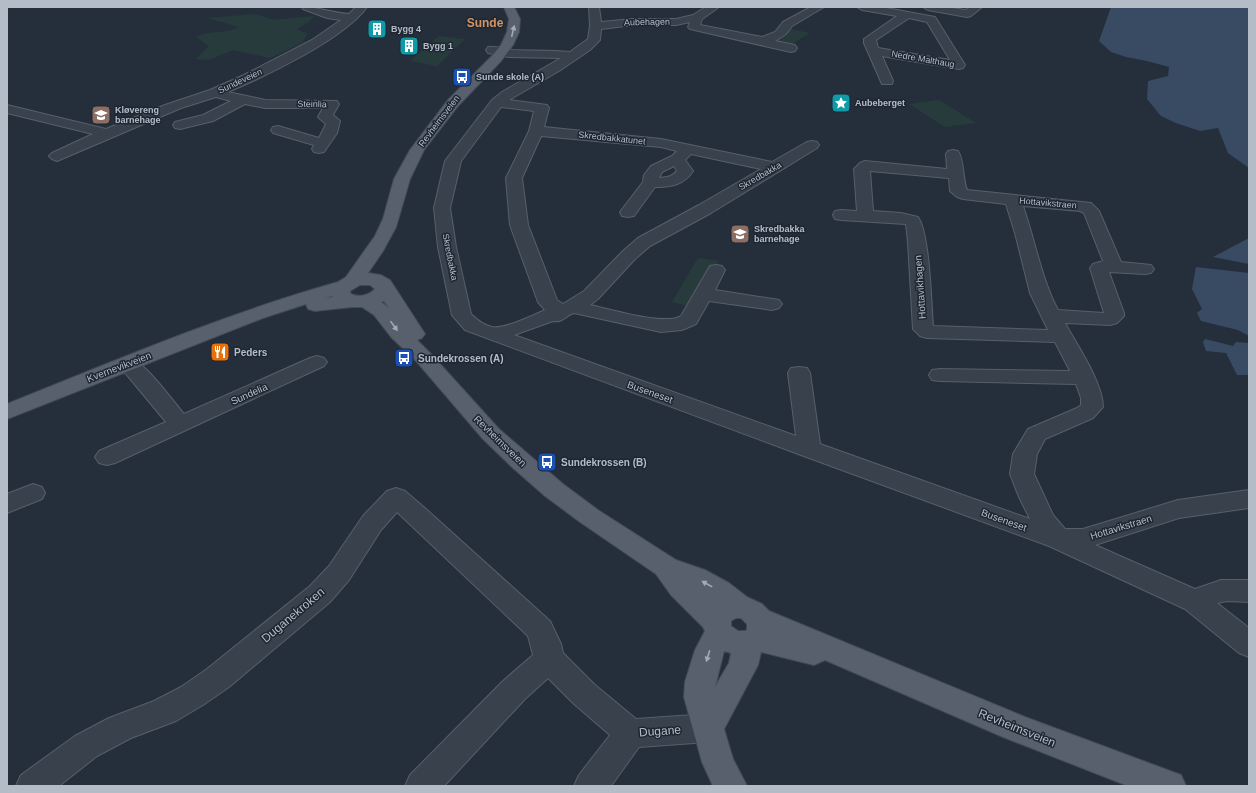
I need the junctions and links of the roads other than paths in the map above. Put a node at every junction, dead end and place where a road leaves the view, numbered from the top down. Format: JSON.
{"nodes":[{"id":1,"x":307,"y":7,"type":"edge"},
{"id":2,"x":362,"y":7,"type":"edge"},
{"id":3,"x":503,"y":7,"type":"edge"},
{"id":4,"x":509,"y":7,"type":"edge"},
{"id":5,"x":594,"y":7,"type":"edge"},
{"id":6,"x":714,"y":7,"type":"edge"},
{"id":7,"x":819,"y":7,"type":"edge"},
{"id":8,"x":862,"y":7,"type":"edge"},
{"id":9,"x":928,"y":7,"type":"edge"},
{"id":10,"x":977,"y":7,"type":"edge"},
{"id":11,"x":907,"y":15,"type":"junction"},
{"id":12,"x":697,"y":17,"type":"junction"},
{"id":13,"x":352,"y":18,"type":"junction"},
{"id":14,"x":596,"y":26,"type":"junction"},
{"id":15,"x":758,"y":41,"type":"junction"},
{"id":16,"x":792,"y":48,"type":"dead end"},
{"id":17,"x":500,"y":50,"type":"junction"},
{"id":18,"x":874,"y":51,"type":"junction"},
{"id":19,"x":572,"y":56,"type":"junction"},
{"id":20,"x":887,"y":81,"type":"dead end"},
{"id":21,"x":216,"y":93,"type":"junction"},
{"id":22,"x":242,"y":100,"type":"junction"},
{"id":23,"x":497,"y":103,"type":"junction"},
{"id":24,"x":7,"y":109,"type":"edge"},
{"id":25,"x":180,"y":125,"type":"dead end"},
{"id":26,"x":278,"y":130,"type":"dead end"},
{"id":27,"x":536,"y":131,"type":"junction"},
{"id":28,"x":106,"y":133,"type":"junction"},
{"id":29,"x":812,"y":145,"type":"dead end"},
{"id":30,"x":682,"y":154,"type":"junction"},
{"id":31,"x":953,"y":154,"type":"dead end"},
{"id":32,"x":57,"y":156,"type":"dead end"},
{"id":33,"x":773,"y":167,"type":"junction"},
{"id":34,"x":957,"y":174,"type":"junction"},
{"id":35,"x":1013,"y":200,"type":"junction"},
{"id":36,"x":628,"y":212,"type":"dead end"},
{"id":37,"x":841,"y":215,"type":"dead end"},
{"id":38,"x":869,"y":216,"type":"junction"},
{"id":39,"x":391,"y":218,"type":"junction"},
{"id":40,"x":1108,"y":266,"type":"junction"},
{"id":41,"x":1145,"y":269,"type":"dead end"},
{"id":42,"x":716,"y":270,"type":"dead end"},
{"id":43,"x":382,"y":285,"type":"junction"},
{"id":44,"x":353,"y":292,"type":"junction"},
{"id":45,"x":704,"y":294,"type":"junction"},
{"id":46,"x":772,"y":304,"type":"dead end"},
{"id":47,"x":568,"y":308,"type":"junction"},
{"id":48,"x":1052,"y":316,"type":"junction"},
{"id":49,"x":544,"y":331,"type":"dead end"},
{"id":50,"x":492,"y":334,"type":"junction"},
{"id":51,"x":1061,"y":336,"type":"junction"},
{"id":52,"x":424,"y":358,"type":"junction"},
{"id":53,"x":317,"y":362,"type":"dead end"},
{"id":54,"x":126,"y":364,"type":"junction"},
{"id":55,"x":799,"y":373,"type":"dead end"},
{"id":56,"x":940,"y":375,"type":"dead end"},
{"id":57,"x":1084,"y":378,"type":"junction"},
{"id":58,"x":7,"y":412,"type":"edge"},
{"id":59,"x":180,"y":424,"type":"junction"},
{"id":60,"x":810,"y":450,"type":"junction"},
{"id":61,"x":107,"y":457,"type":"dead end"},
{"id":62,"x":32,"y":493,"type":"dead end"},
{"id":63,"x":1249,"y":499,"type":"edge"},
{"id":64,"x":7,"y":504,"type":"edge"},
{"id":65,"x":1058,"y":539,"type":"junction"},
{"id":66,"x":1249,"y":591,"type":"edge"},
{"id":67,"x":1195,"y":601,"type":"junction"},
{"id":68,"x":740,"y":627,"type":"junction"},
{"id":69,"x":1249,"y":645,"type":"edge"},
{"id":70,"x":549,"y":660,"type":"junction"},
{"id":71,"x":708,"y":728,"type":"junction"},
{"id":72,"x":630,"y":733,"type":"junction"},
{"id":73,"x":33,"y":786,"type":"edge"},
{"id":74,"x":422,"y":786,"type":"edge"},
{"id":75,"x":591,"y":786,"type":"edge"},
{"id":76,"x":730,"y":786,"type":"edge"},
{"id":77,"x":1169,"y":786,"type":"edge"}],
"edges":[{"from":1,"to":13,"type":"street"},
{"from":2,"to":13,"type":"street","name":"Sundeveien"},
{"from":3,"to":17,"type":"main road","name":"Revheimsveien"},
{"from":17,"to":4,"type":"main road","name":"Revheimsveien","one_way":true},
{"from":5,"to":14,"type":"street"},
{"from":6,"to":12,"type":"street","name":"Aubehagen"},
{"from":7,"to":15,"type":"street"},
{"from":8,"to":11,"type":"street"},
{"from":9,"to":10,"type":"street"},
{"from":11,"to":18,"type":"street"},
{"from":11,"to":18,"type":"street","name":"Nedre Malthaug"},
{"from":12,"to":14,"type":"street","name":"Aubehagen"},
{"from":12,"to":15,"type":"street"},
{"from":13,"to":21,"type":"street","name":"Sundeveien"},
{"from":14,"to":19,"type":"street","name":"Skredbakka"},
{"from":15,"to":16,"type":"street"},
{"from":17,"to":19,"type":"street"},
{"from":17,"to":39,"type":"main road","name":"Revheimsveien"},
{"from":18,"to":20,"type":"street","name":"Nedre Malthaug"},
{"from":19,"to":23,"type":"street","name":"Skredbakka"},
{"from":21,"to":22,"type":"street","name":"Steinlia"},
{"from":21,"to":28,"type":"street","name":"Sundeveien"},
{"from":22,"to":25,"type":"street"},
{"from":22,"to":26,"type":"street","name":"Steinlia"},
{"from":23,"to":27,"type":"street"},
{"from":23,"to":50,"type":"street","name":"Skredbakka"},
{"from":24,"to":28,"type":"street"},
{"from":27,"to":30,"type":"street","name":"Skredbakkatunet"},
{"from":27,"to":47,"type":"street"},
{"from":28,"to":32,"type":"street","name":"Sundeveien"},
{"from":29,"to":33,"type":"street","name":"Skredbakka"},
{"from":30,"to":33,"type":"street","name":"Skredbakkatunet"},
{"from":30,"to":36,"type":"street"},
{"from":31,"to":34,"type":"street","name":"Hottavikstraen"},
{"from":33,"to":47,"type":"street","name":"Skredbakka"},
{"from":34,"to":35,"type":"street","name":"Hottavikstraen"},
{"from":34,"to":38,"type":"street"},
{"from":35,"to":40,"type":"street","name":"Hottavikstraen"},
{"from":35,"to":48,"type":"street","name":"Hottavikstraen"},
{"from":37,"to":38,"type":"street","name":"Hottavikhagen"},
{"from":38,"to":51,"type":"street","name":"Hottavikhagen"},
{"from":39,"to":43,"type":"main road","name":"Revheimsveien"},
{"from":39,"to":44,"type":"main road","name":"Revheimsveien"},
{"from":40,"to":41,"type":"street"},
{"from":40,"to":48,"type":"street"},
{"from":42,"to":45,"type":"street"},
{"from":43,"to":44,"type":"main road"},
{"from":43,"to":52,"type":"main road","name":"Revheimsveien"},
{"from":44,"to":52,"type":"main road","name":"Revheimsveien","one_way":true},
{"from":44,"to":54,"type":"main road","name":"Kvernevikveien"},
{"from":45,"to":46,"type":"street"},
{"from":45,"to":47,"type":"street"},
{"from":47,"to":49,"type":"street","name":"Skredbakka"},
{"from":47,"to":50,"type":"street","name":"Skredbakka"},
{"from":48,"to":51,"type":"street","name":"Hottavikstraen"},
{"from":50,"to":60,"type":"street","name":"Buseneset"},
{"from":51,"to":57,"type":"street","name":"Hottavikstraen"},
{"from":52,"to":68,"type":"main road","name":"Revheimsveien"},
{"from":53,"to":59,"type":"street","name":"Sundelia"},
{"from":54,"to":58,"type":"main road","name":"Kvernevikveien"},
{"from":54,"to":59,"type":"street"},
{"from":55,"to":60,"type":"street"},
{"from":56,"to":57,"type":"street"},
{"from":57,"to":65,"type":"street","name":"Hottavikstraen"},
{"from":59,"to":61,"type":"street","name":"Sundelia"},
{"from":60,"to":65,"type":"street","name":"Buseneset"},
{"from":62,"to":64,"type":"street"},
{"from":63,"to":65,"type":"street","name":"Hottavikstraen"},
{"from":65,"to":67,"type":"street","name":"Buseneset"},
{"from":66,"to":67,"type":"street"},
{"from":67,"to":69,"type":"street","name":"Buseneset"},
{"from":68,"to":71,"type":"main road"},
{"from":68,"to":77,"type":"main road","name":"Revheimsveien"},
{"from":70,"to":72,"type":"street"},
{"from":70,"to":73,"type":"street","name":"Duganekroken"},
{"from":70,"to":74,"type":"street"},
{"from":71,"to":72,"type":"street","name":"Dugane"},
{"from":71,"to":76,"type":"main road"},
{"from":72,"to":75,"type":"street","name":"Dugane"}]}
